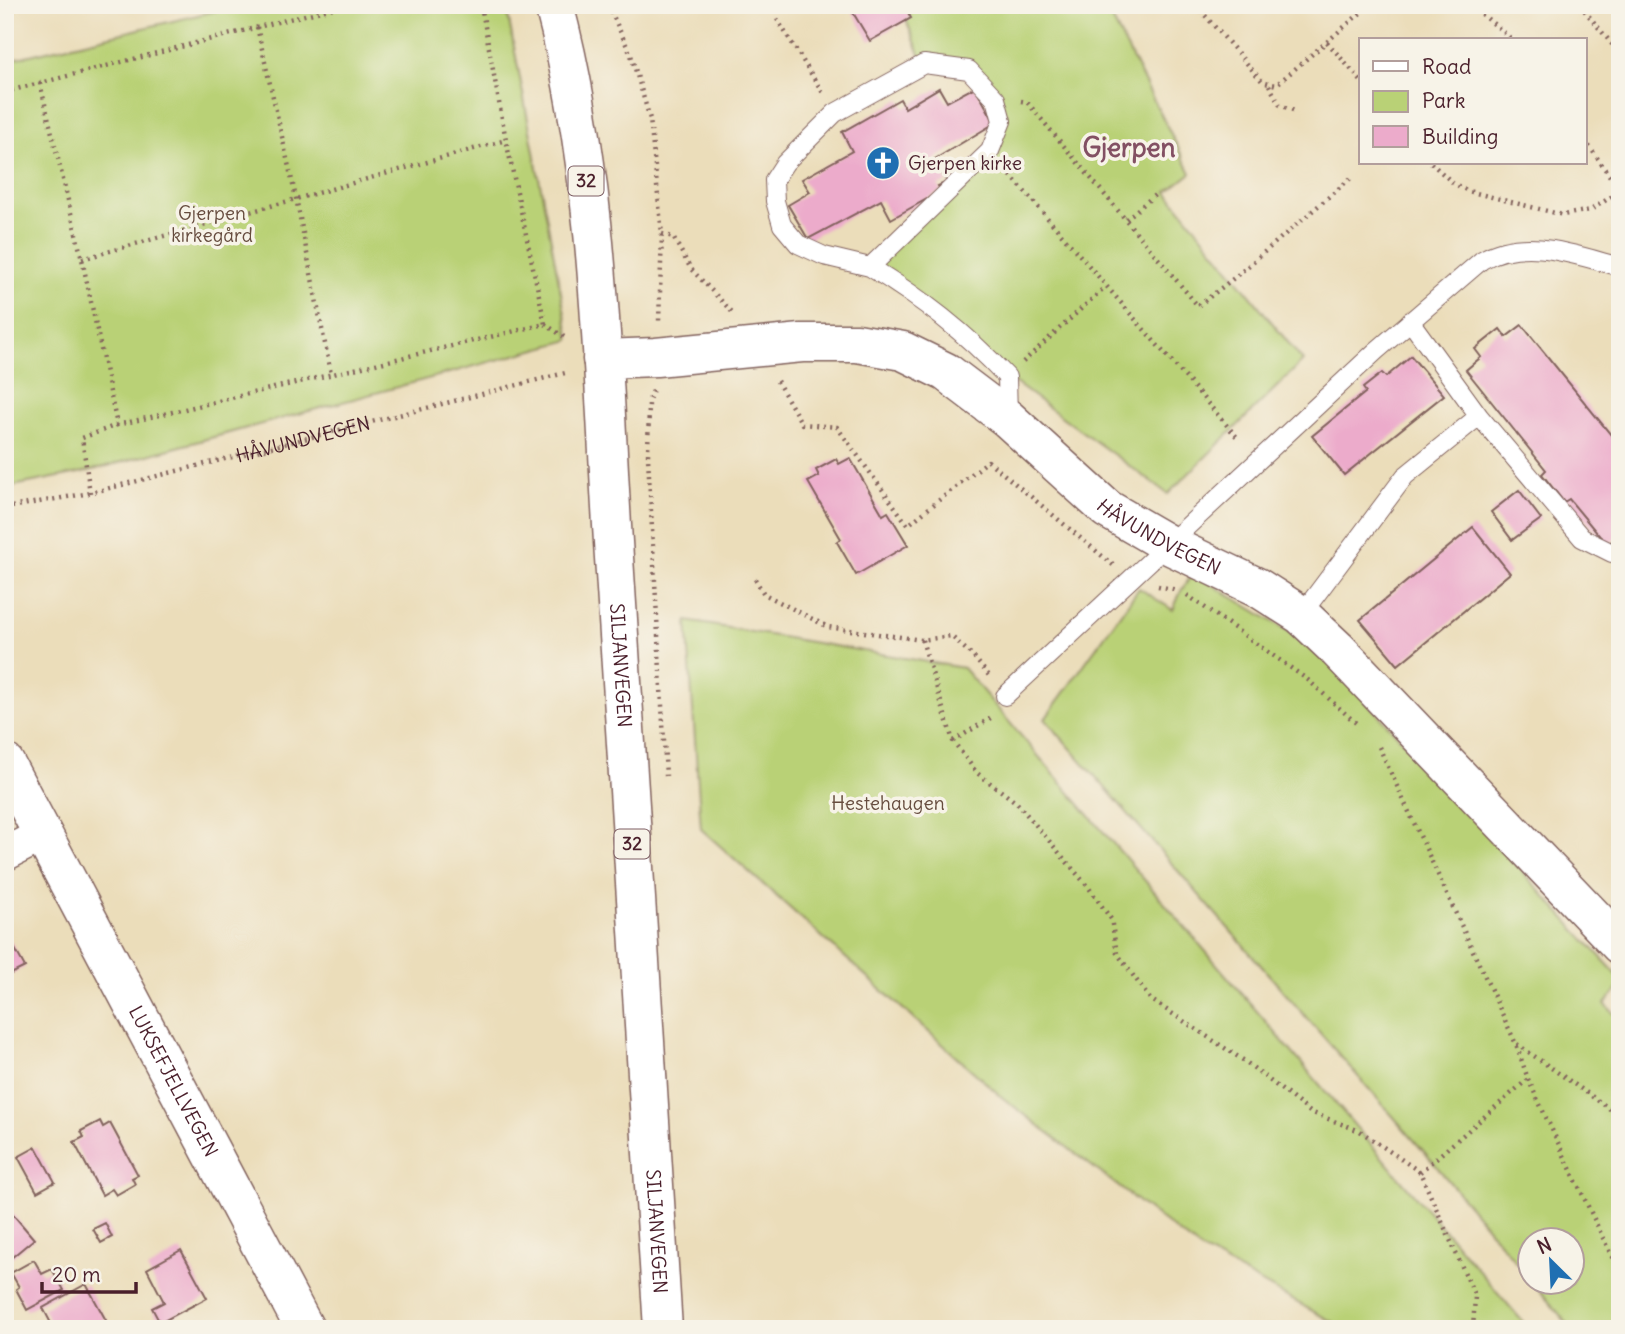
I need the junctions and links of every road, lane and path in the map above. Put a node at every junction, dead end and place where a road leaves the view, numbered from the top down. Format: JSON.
{"nodes":[{"id":1,"x":344,"y":5,"type":"edge"},
{"id":2,"x":481,"y":5,"type":"edge"},
{"id":3,"x":554,"y":5,"type":"edge"},
{"id":4,"x":1196,"y":5,"type":"edge"},
{"id":5,"x":1370,"y":5,"type":"edge"},
{"id":6,"x":1471,"y":5,"type":"edge"},
{"id":7,"x":1580,"y":5,"type":"edge"},
{"id":8,"x":610,"y":7,"type":"edge"},
{"id":9,"x":778,"y":19,"type":"dead end"},
{"id":10,"x":257,"y":27,"type":"junction"},
{"id":11,"x":1511,"y":38,"type":"edge"},
{"id":12,"x":1327,"y":42,"type":"junction"},
{"id":13,"x":1620,"y":54,"type":"edge"},
{"id":14,"x":1359,"y":79,"type":"edge"},
{"id":15,"x":40,"y":83,"type":"junction"},
{"id":16,"x":1268,"y":85,"type":"junction"},
{"id":17,"x":5,"y":92,"type":"edge"},
{"id":18,"x":996,"y":99,"type":"junction"},
{"id":19,"x":1295,"y":111,"type":"dead end"},
{"id":20,"x":835,"y":113,"type":"junction"},
{"id":21,"x":506,"y":139,"type":"junction"},
{"id":22,"x":1586,"y":141,"type":"edge"},
{"id":23,"x":990,"y":150,"type":"junction"},
{"id":24,"x":1432,"y":164,"type":"edge"},
{"id":25,"x":1352,"y":177,"type":"dead end"},
{"id":26,"x":1620,"y":191,"type":"edge"},
{"id":27,"x":1156,"y":194,"type":"dead end"},
{"id":28,"x":296,"y":198,"type":"junction"},
{"id":29,"x":1126,"y":219,"type":"junction"},
{"id":30,"x":662,"y":234,"type":"junction"},
{"id":31,"x":82,"y":259,"type":"junction"},
{"id":32,"x":870,"y":267,"type":"junction"},
{"id":33,"x":1620,"y":267,"type":"edge"},
{"id":34,"x":1105,"y":287,"type":"junction"},
{"id":35,"x":1410,"y":321,"type":"junction"},
{"id":36,"x":658,"y":333,"type":"dead end"},
{"id":37,"x":756,"y":346,"type":"junction"},
{"id":38,"x":588,"y":370,"type":"junction"},
{"id":39,"x":331,"y":374,"type":"junction"},
{"id":40,"x":1007,"y":377,"type":"junction"},
{"id":41,"x":656,"y":385,"type":"dead end"},
{"id":42,"x":1479,"y":416,"type":"junction"},
{"id":43,"x":1008,"y":419,"type":"junction"},
{"id":44,"x":117,"y":425,"type":"junction"},
{"id":45,"x":1237,"y":437,"type":"dead end"},
{"id":46,"x":90,"y":493,"type":"junction"},
{"id":47,"x":5,"y":508,"type":"edge"},
{"id":48,"x":1169,"y":545,"type":"junction"},
{"id":49,"x":1620,"y":553,"type":"edge"},
{"id":50,"x":755,"y":579,"type":"dead end"},
{"id":51,"x":1129,"y":579,"type":"junction"},
{"id":52,"x":1301,"y":615,"type":"junction"},
{"id":53,"x":922,"y":640,"type":"junction"},
{"id":54,"x":1005,"y":696,"type":"junction"},
{"id":55,"x":1357,"y":725,"type":"dead end"},
{"id":56,"x":953,"y":741,"type":"junction"},
{"id":57,"x":1377,"y":743,"type":"dead end"},
{"id":58,"x":5,"y":763,"type":"edge"},
{"id":59,"x":667,"y":790,"type":"dead end"},
{"id":60,"x":44,"y":834,"type":"junction"},
{"id":61,"x":5,"y":854,"type":"edge"},
{"id":62,"x":1620,"y":945,"type":"edge"},
{"id":63,"x":1516,"y":1044,"type":"junction"},
{"id":64,"x":1528,"y":1079,"type":"junction"},
{"id":65,"x":1620,"y":1116,"type":"edge"},
{"id":66,"x":1420,"y":1172,"type":"junction"},
{"id":67,"x":1620,"y":1274,"type":"edge"},
{"id":68,"x":305,"y":1329,"type":"edge"},
{"id":69,"x":663,"y":1329,"type":"edge"},
{"id":70,"x":1473,"y":1329,"type":"edge"}],
"edges":[{"from":1,"to":10,"type":"path"},
{"from":2,"to":21,"type":"path"},
{"from":3,"to":38,"type":"main road","name":"SILJANVEGEN","number":"32"},
{"from":4,"to":16,"type":"path"},
{"from":5,"to":12,"type":"path"},
{"from":6,"to":11,"type":"path"},
{"from":7,"to":13,"type":"path"},
{"from":8,"to":30,"type":"path"},
{"from":9,"to":20,"type":"path"},
{"from":10,"to":15,"type":"path"},
{"from":10,"to":28,"type":"path"},
{"from":12,"to":14,"type":"path"},
{"from":12,"to":16,"type":"path"},
{"from":15,"to":17,"type":"path"},
{"from":15,"to":31,"type":"path"},
{"from":16,"to":19,"type":"path"},
{"from":18,"to":20,"type":"lane"},
{"from":18,"to":23,"type":"lane"},
{"from":18,"to":29,"type":"path"},
{"from":20,"to":32,"type":"lane"},
{"from":21,"to":28,"type":"path"},
{"from":21,"to":39,"type":"path"},
{"from":22,"to":26,"type":"path"},
{"from":23,"to":32,"type":"lane"},
{"from":23,"to":34,"type":"path"},
{"from":24,"to":26,"type":"path"},
{"from":25,"to":29,"type":"path"},
{"from":27,"to":29,"type":"path"},
{"from":28,"to":31,"type":"path"},
{"from":28,"to":39,"type":"path"},
{"from":30,"to":36,"type":"path"},
{"from":30,"to":37,"type":"path"},
{"from":31,"to":44,"type":"path"},
{"from":32,"to":40,"type":"lane"},
{"from":33,"to":35,"type":"lane"},
{"from":34,"to":40,"type":"path"},
{"from":34,"to":45,"type":"path"},
{"from":35,"to":42,"type":"lane"},
{"from":35,"to":48,"type":"lane"},
{"from":37,"to":38,"type":"main road","name":"HÅVUNDVEGEN"},
{"from":37,"to":43,"type":"main road","name":"HÅVUNDVEGEN"},
{"from":37,"to":51,"type":"path"},
{"from":38,"to":46,"type":"path","name":"HÅVUNDVEGEN"},
{"from":38,"to":69,"type":"main road","name":"SILJANVEGEN","number":"32"},
{"from":39,"to":44,"type":"path"},
{"from":40,"to":43,"type":"lane"},
{"from":41,"to":59,"type":"path"},
{"from":42,"to":49,"type":"lane"},
{"from":42,"to":52,"type":"lane"},
{"from":43,"to":48,"type":"main road","name":"HÅVUNDVEGEN"},
{"from":44,"to":46,"type":"path"},
{"from":46,"to":47,"type":"path","name":"HÅVUNDVEGEN"},
{"from":48,"to":51,"type":"lane"},
{"from":48,"to":52,"type":"main road","name":"HÅVUNDVEGEN"},
{"from":50,"to":53,"type":"path"},
{"from":51,"to":54,"type":"lane"},
{"from":51,"to":55,"type":"path"},
{"from":52,"to":62,"type":"main road","name":"HÅVUNDVEGEN"},
{"from":53,"to":54,"type":"path"},
{"from":53,"to":56,"type":"path"},
{"from":54,"to":56,"type":"path"},
{"from":56,"to":66,"type":"path"},
{"from":57,"to":63,"type":"path"},
{"from":58,"to":60,"type":"main road","name":"LUKSEFJELLVEGEN"},
{"from":60,"to":61,"type":"street"},
{"from":60,"to":68,"type":"main road","name":"LUKSEFJELLVEGEN"},
{"from":63,"to":64,"type":"path"},
{"from":63,"to":65,"type":"path"},
{"from":64,"to":66,"type":"path"},
{"from":64,"to":67,"type":"path"},
{"from":66,"to":70,"type":"path"}]}
